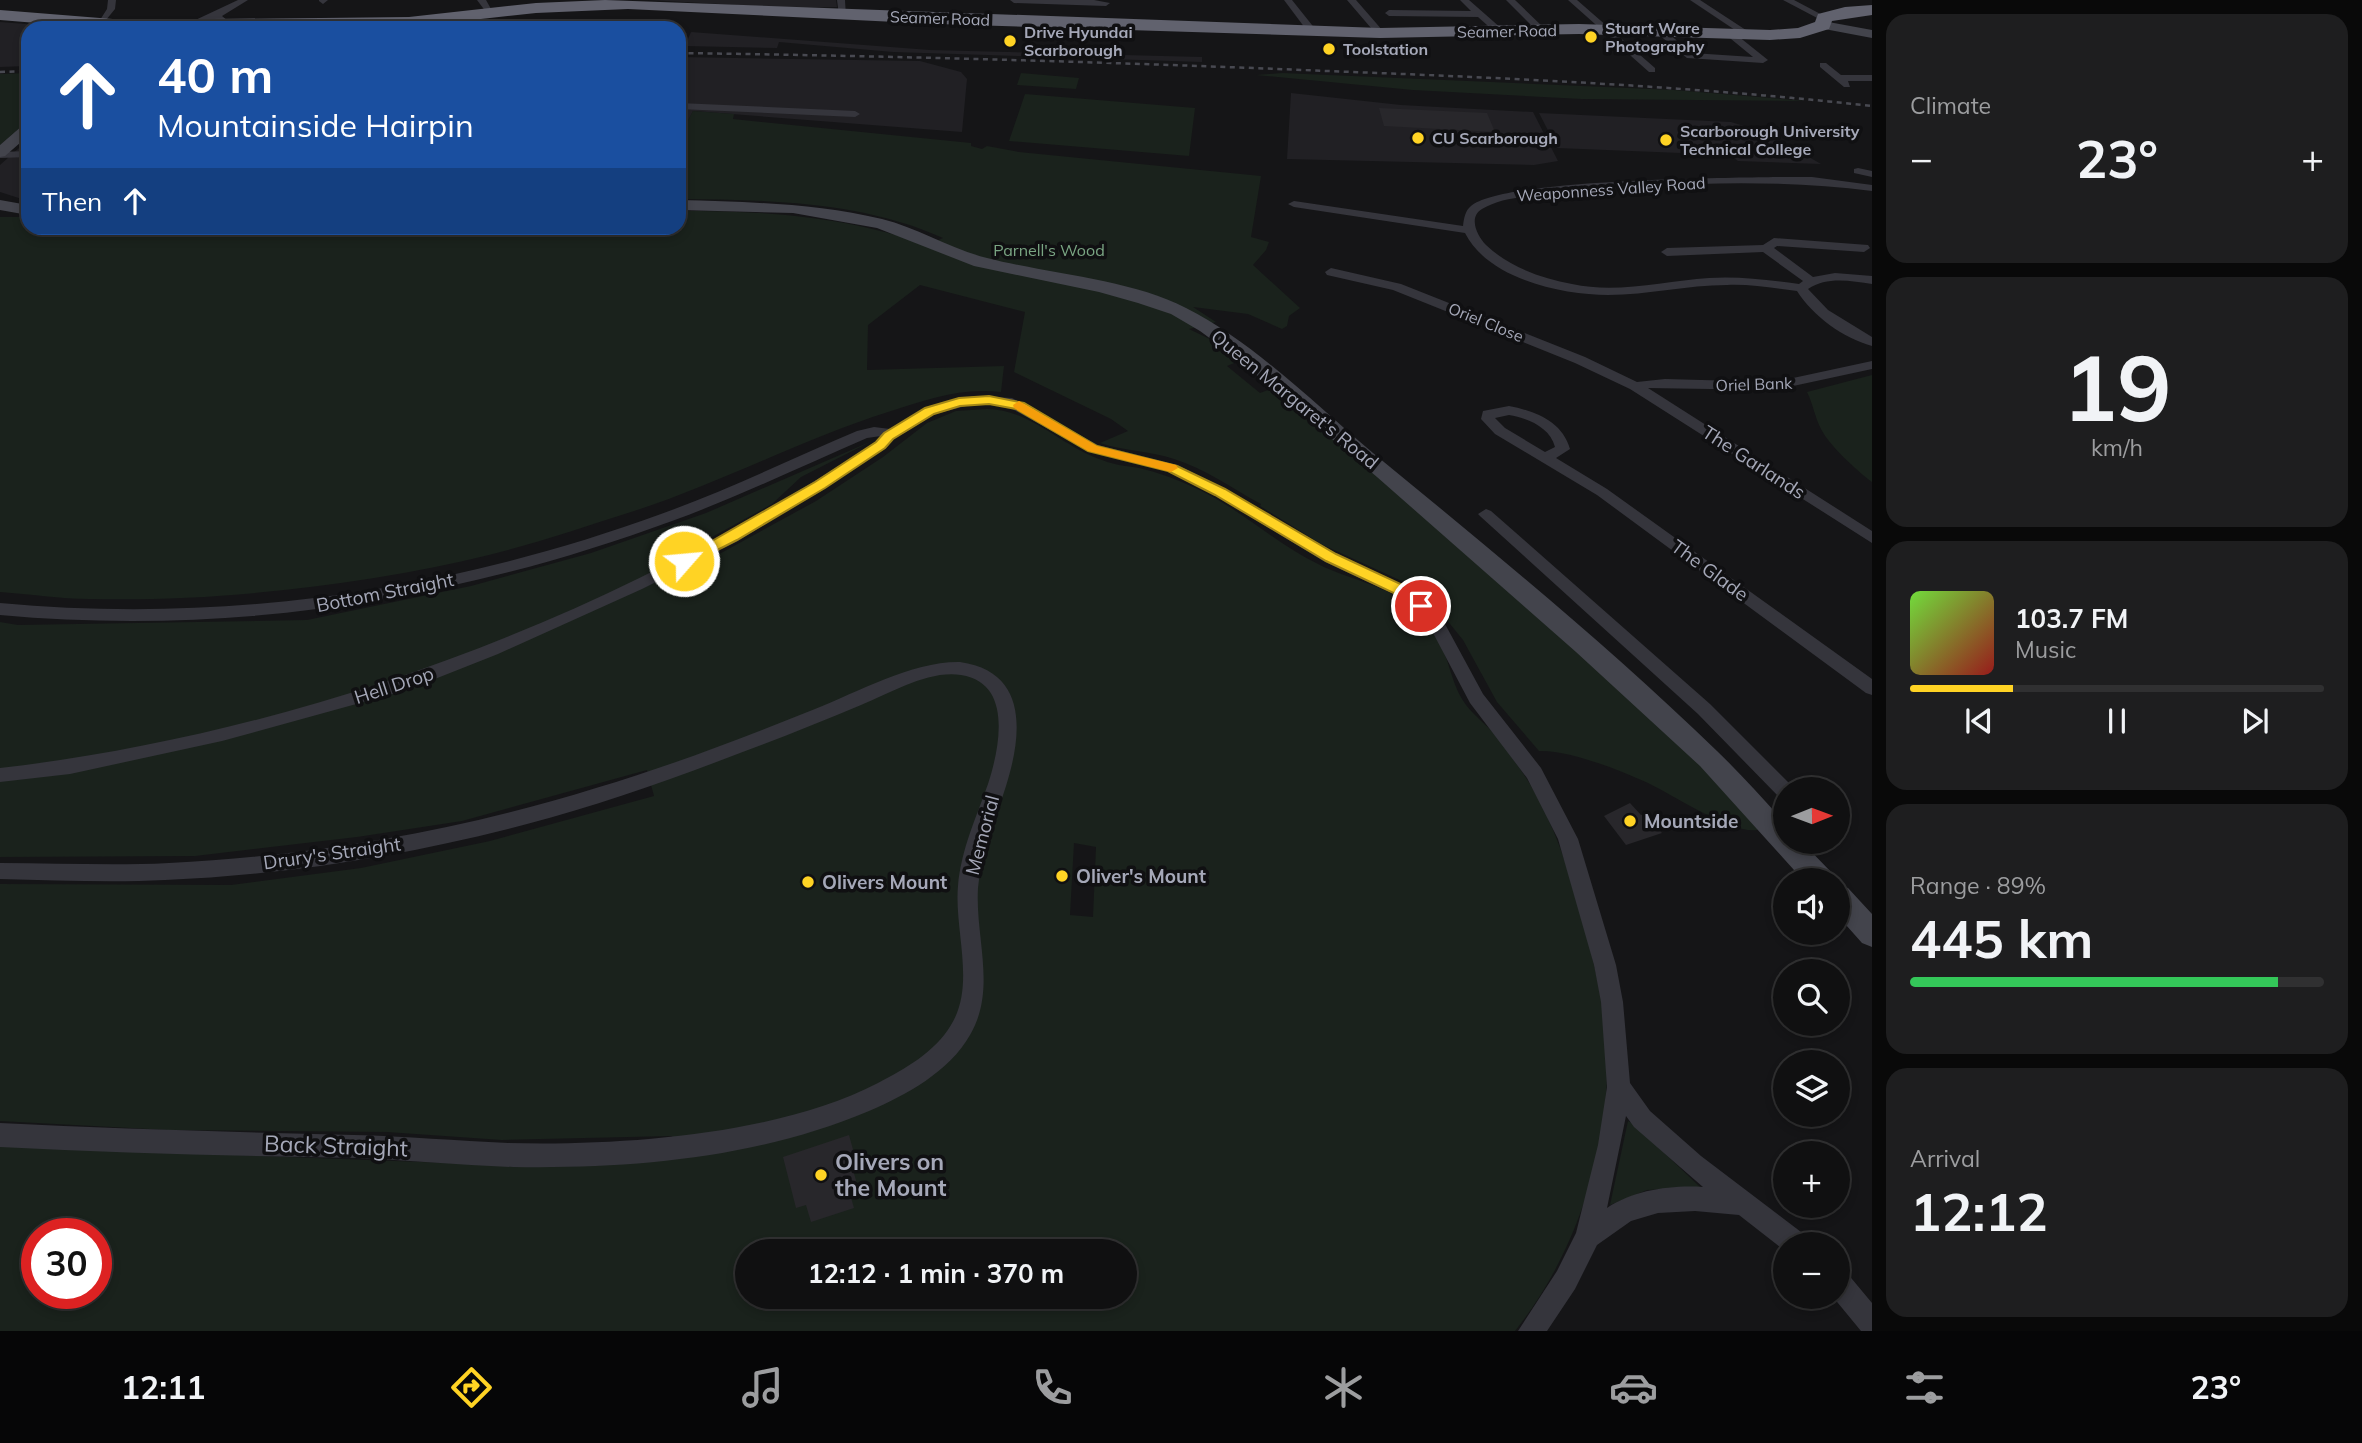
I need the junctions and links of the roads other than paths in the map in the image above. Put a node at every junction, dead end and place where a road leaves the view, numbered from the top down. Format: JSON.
{"nodes":[{"id":1,"x":112,"y":0,"type":"edge"},
{"id":2,"x":244,"y":0,"type":"edge"},
{"id":3,"x":1014,"y":0,"type":"edge"},
{"id":4,"x":1288,"y":0,"type":"edge"},
{"id":5,"x":1350,"y":0,"type":"edge"},
{"id":6,"x":1464,"y":0,"type":"edge"},
{"id":7,"x":1510,"y":0,"type":"edge"},
{"id":8,"x":1572,"y":0,"type":"edge"},
{"id":9,"x":1694,"y":0,"type":"edge"},
{"id":10,"x":1787,"y":0,"type":"edge"},
{"id":11,"x":1105,"y":2,"type":"edge"},
{"id":12,"x":486,"y":7,"type":"edge"},
{"id":13,"x":842,"y":7,"type":"edge"},
{"id":14,"x":1872,"y":10,"type":"edge"},
{"id":15,"x":1389,"y":13,"type":"dead end"},
{"id":16,"x":1478,"y":14,"type":"junction"},
{"id":17,"x":0,"y":15,"type":"edge"},
{"id":18,"x":221,"y":19,"type":"junction"},
{"id":19,"x":74,"y":21,"type":"edge"},
{"id":20,"x":100,"y":21,"type":"edge"},
{"id":21,"x":209,"y":21,"type":"edge"},
{"id":22,"x":346,"y":21,"type":"edge"},
{"id":23,"x":414,"y":21,"type":"edge"},
{"id":24,"x":1824,"y":21,"type":"junction"},
{"id":25,"x":1113,"y":24,"type":"junction"},
{"id":26,"x":1311,"y":30,"type":"junction"},
{"id":27,"x":1541,"y":30,"type":"junction"},
{"id":28,"x":1604,"y":30,"type":"junction"},
{"id":29,"x":1499,"y":31,"type":"junction"},
{"id":30,"x":1661,"y":32,"type":"junction"},
{"id":31,"x":1380,"y":33,"type":"junction"},
{"id":32,"x":1730,"y":34,"type":"junction"},
{"id":33,"x":1872,"y":34,"type":"edge"},
{"id":34,"x":1749,"y":35,"type":"junction"},
{"id":35,"x":1823,"y":65,"type":"dead end"},
{"id":36,"x":1651,"y":70,"type":"dead end"},
{"id":37,"x":1838,"y":78,"type":"junction"},
{"id":38,"x":1872,"y":78,"type":"edge"},
{"id":39,"x":1849,"y":87,"type":"dead end"},
{"id":40,"x":686,"y":107,"type":"edge"},
{"id":41,"x":855,"y":114,"type":"dead end"},
{"id":42,"x":21,"y":134,"type":"edge"},
{"id":43,"x":0,"y":154,"type":"edge"},
{"id":44,"x":21,"y":154,"type":"edge"},
{"id":45,"x":1858,"y":171,"type":"dead end"},
{"id":46,"x":1872,"y":174,"type":"edge"},
{"id":47,"x":1872,"y":188,"type":"edge"},
{"id":48,"x":1294,"y":204,"type":"dead end"},
{"id":49,"x":686,"y":205,"type":"edge"},
{"id":50,"x":1469,"y":230,"type":"junction"},
{"id":51,"x":1766,"y":248,"type":"junction"},
{"id":52,"x":1864,"y":248,"type":"dead end"},
{"id":53,"x":1667,"y":252,"type":"dead end"},
{"id":54,"x":1331,"y":272,"type":"dead end"},
{"id":55,"x":1872,"y":280,"type":"edge"},
{"id":56,"x":1805,"y":284,"type":"junction"},
{"id":57,"x":1872,"y":342,"type":"edge"},
{"id":58,"x":1872,"y":365,"type":"edge"},
{"id":59,"x":1635,"y":386,"type":"junction"},
{"id":60,"x":889,"y":436,"type":"junction"},
{"id":61,"x":1546,"y":457,"type":"junction"},
{"id":62,"x":1486,"y":514,"type":"dead end"},
{"id":63,"x":1872,"y":538,"type":"edge"},
{"id":64,"x":0,"y":609,"type":"edge"},
{"id":65,"x":1872,"y":688,"type":"edge"},
{"id":66,"x":0,"y":775,"type":"edge"},
{"id":67,"x":656,"y":777,"type":"joint"},
{"id":68,"x":1773,"y":779,"type":"edge"},
{"id":69,"x":1773,"y":825,"type":"edge"},
{"id":70,"x":1800,"y":854,"type":"edge"},
{"id":71,"x":1811,"y":868,"type":"edge"},
{"id":72,"x":0,"y":871,"type":"edge"},
{"id":73,"x":1850,"y":910,"type":"edge"},
{"id":74,"x":1872,"y":934,"type":"edge"},
{"id":75,"x":1619,"y":1087,"type":"junction"},
{"id":76,"x":0,"y":1135,"type":"edge"},
{"id":77,"x":671,"y":1149,"type":"joint"},
{"id":78,"x":1739,"y":1203,"type":"junction"},
{"id":79,"x":1779,"y":1232,"type":"edge"},
{"id":80,"x":1588,"y":1236,"type":"junction"},
{"id":81,"x":1850,"y":1297,"type":"edge"},
{"id":82,"x":1872,"y":1324,"type":"edge"},
{"id":83,"x":1531,"y":1331,"type":"edge"}],
"edges":[{"from":1,"to":20,"type":"street"},
{"from":2,"to":18,"type":"street"},
{"from":3,"to":11,"type":"street"},
{"from":4,"to":26,"type":"street"},
{"from":5,"to":31,"type":"street"},
{"from":6,"to":16,"type":"street"},
{"from":7,"to":27,"type":"street"},
{"from":8,"to":28,"type":"street"},
{"from":9,"to":34,"type":"street"},
{"from":10,"to":24,"type":"street"},
{"from":11,"to":25,"type":"street"},
{"from":12,"to":13,"type":"highway","name":"Seamer Road"},
{"from":12,"to":23,"type":"highway","name":"Seamer Road"},
{"from":13,"to":25,"type":"highway","name":"Seamer Road"},
{"from":14,"to":24,"type":"highway","name":"Seamer Road"},
{"from":15,"to":16,"type":"street"},
{"from":16,"to":29,"type":"street"},
{"from":17,"to":19,"type":"highway","name":"Seamer Road"},
{"from":18,"to":21,"type":"highway","name":"Seamer Road"},
{"from":18,"to":22,"type":"highway","name":"Seamer Road"},
{"from":24,"to":33,"type":"main road"},
{"from":24,"to":34,"type":"highway","name":"Seamer Road"},
{"from":25,"to":26,"type":"highway","name":"Seamer Road"},
{"from":26,"to":31,"type":"highway","name":"Seamer Road"},
{"from":27,"to":28,"type":"highway","name":"Seamer Road"},
{"from":27,"to":29,"type":"highway","name":"Seamer Road"},
{"from":28,"to":30,"type":"highway","name":"Seamer Road"},
{"from":28,"to":36,"type":"street"},
{"from":29,"to":31,"type":"highway","name":"Seamer Road"},
{"from":30,"to":32,"type":"highway","name":"Seamer Road"},
{"from":30,"to":32,"type":"street"},
{"from":32,"to":34,"type":"highway","name":"Seamer Road"},
{"from":35,"to":37,"type":"street"},
{"from":37,"to":38,"type":"street"},
{"from":37,"to":39,"type":"street"},
{"from":40,"to":41,"type":"street"},
{"from":42,"to":43,"type":"main road"},
{"from":43,"to":44,"type":"street"},
{"from":45,"to":46,"type":"street"},
{"from":47,"to":50,"type":"street","name":"Weaponness Valley Road"},
{"from":48,"to":50,"type":"street"},
{"from":49,"to":69,"type":"main road","name":"Queen Margaret's Road"},
{"from":50,"to":56,"type":"street"},
{"from":51,"to":52,"type":"street"},
{"from":51,"to":53,"type":"street"},
{"from":51,"to":56,"type":"street"},
{"from":54,"to":59,"type":"street","name":"Oriel Close"},
{"from":55,"to":56,"type":"street"},
{"from":56,"to":57,"type":"street"},
{"from":58,"to":59,"type":"street","name":"Oriel Bank"},
{"from":59,"to":63,"type":"street","name":"The Garlands"},
{"from":60,"to":64,"type":"street","name":"Bottom Straight"},
{"from":60,"to":66,"type":"street","name":"Hell Drop"},
{"from":60,"to":75,"type":"street","name":"Hell Drop"},
{"from":61,"to":61,"type":"street","name":"The Glade"},
{"from":61,"to":65,"type":"street","name":"The Glade"},
{"from":62,"to":68,"type":"street"},
{"from":67,"to":72,"type":"street","name":"Drury's Straight"},
{"from":67,"to":77,"type":"street","name":"Memorial"},
{"from":70,"to":71,"type":"main road","name":"Queen Margaret's Road"},
{"from":73,"to":74,"type":"main road"},
{"from":75,"to":78,"type":"street"},
{"from":75,"to":80,"type":"street","name":"Hell Drop"},
{"from":76,"to":77,"type":"street","name":"Back Straight"},
{"from":78,"to":79,"type":"street"},
{"from":78,"to":80,"type":"street"},
{"from":80,"to":83,"type":"street","name":"Hell Drop"},
{"from":81,"to":82,"type":"street"}]}
